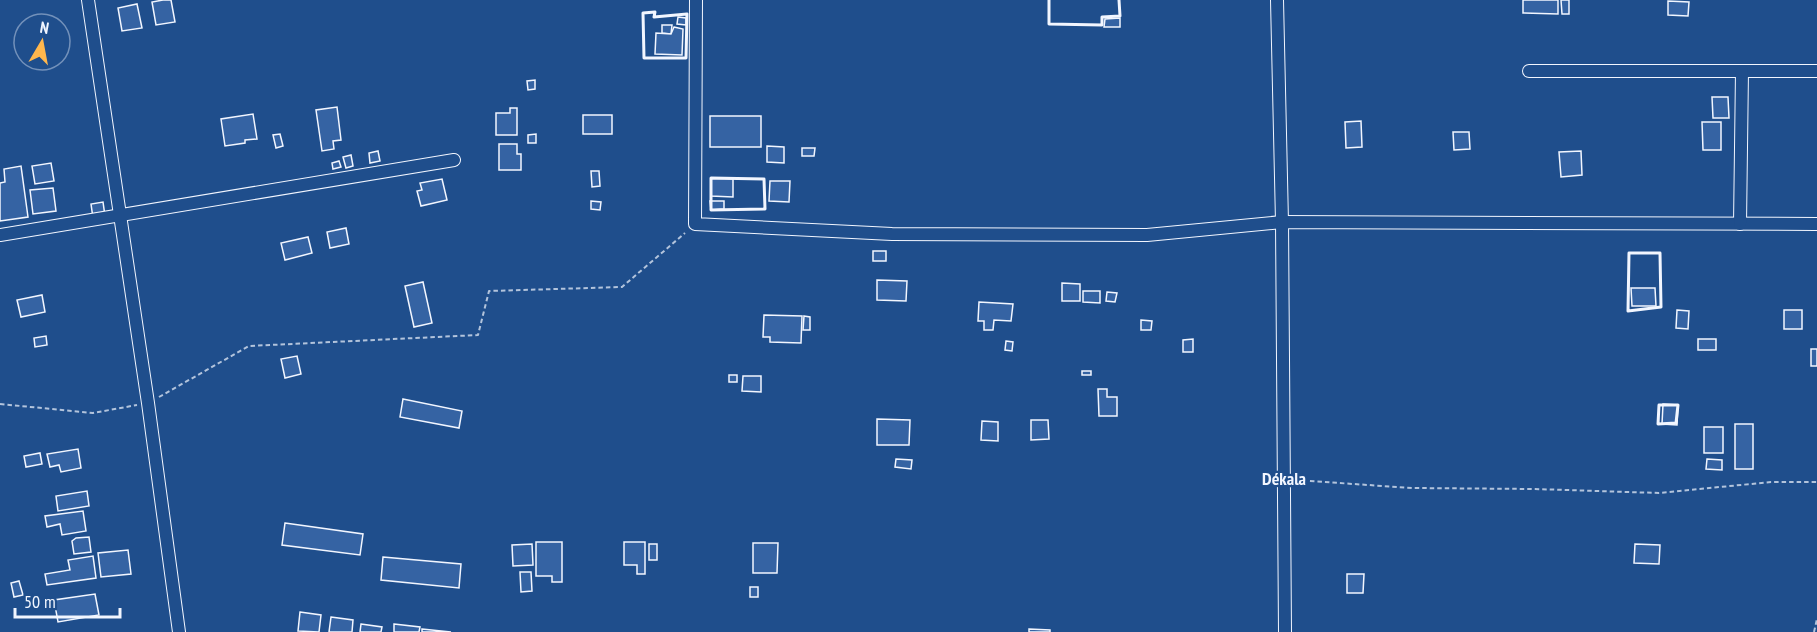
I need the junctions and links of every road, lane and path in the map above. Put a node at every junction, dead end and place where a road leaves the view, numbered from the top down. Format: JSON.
{"nodes":[{"id":1,"x":88,"y":0,"type":"edge"},
{"id":2,"x":696,"y":0,"type":"edge"},
{"id":3,"x":1277,"y":0,"type":"edge"},
{"id":4,"x":1529,"y":71,"type":"dead end"},
{"id":5,"x":1742,"y":71,"type":"junction"},
{"id":6,"x":1817,"y":71,"type":"edge"},
{"id":7,"x":454,"y":160,"type":"dead end"},
{"id":8,"x":120,"y":216,"type":"junction"},
{"id":9,"x":1282,"y":222,"type":"junction"},
{"id":10,"x":695,"y":224,"type":"junction"},
{"id":11,"x":1740,"y":224,"type":"junction"},
{"id":12,"x":1817,"y":224,"type":"edge"},
{"id":13,"x":0,"y":236,"type":"edge"},
{"id":14,"x":148,"y":403,"type":"junction"},
{"id":15,"x":0,"y":404,"type":"edge"},
{"id":16,"x":1284,"y":479,"type":"junction"},
{"id":17,"x":1817,"y":482,"type":"edge"},
{"id":18,"x":1817,"y":619,"type":"edge"},
{"id":19,"x":179,"y":632,"type":"edge"},
{"id":20,"x":1285,"y":632,"type":"edge"},
{"id":21,"x":1814,"y":632,"type":"edge"}],
"edges":[{"from":1,"to":8,"type":"street"},
{"from":2,"to":10,"type":"street"},
{"from":3,"to":9,"type":"street"},
{"from":4,"to":5,"type":"street"},
{"from":5,"to":6,"type":"street"},
{"from":5,"to":11,"type":"street"},
{"from":7,"to":8,"type":"street"},
{"from":8,"to":13,"type":"street"},
{"from":8,"to":14,"type":"street"},
{"from":9,"to":10,"type":"street"},
{"from":9,"to":11,"type":"street"},
{"from":9,"to":16,"type":"street"},
{"from":10,"to":14,"type":"path"},
{"from":11,"to":12,"type":"street"},
{"from":14,"to":15,"type":"path"},
{"from":14,"to":19,"type":"street"},
{"from":16,"to":17,"type":"path"},
{"from":16,"to":20,"type":"street"},
{"from":18,"to":21,"type":"path"}]}
